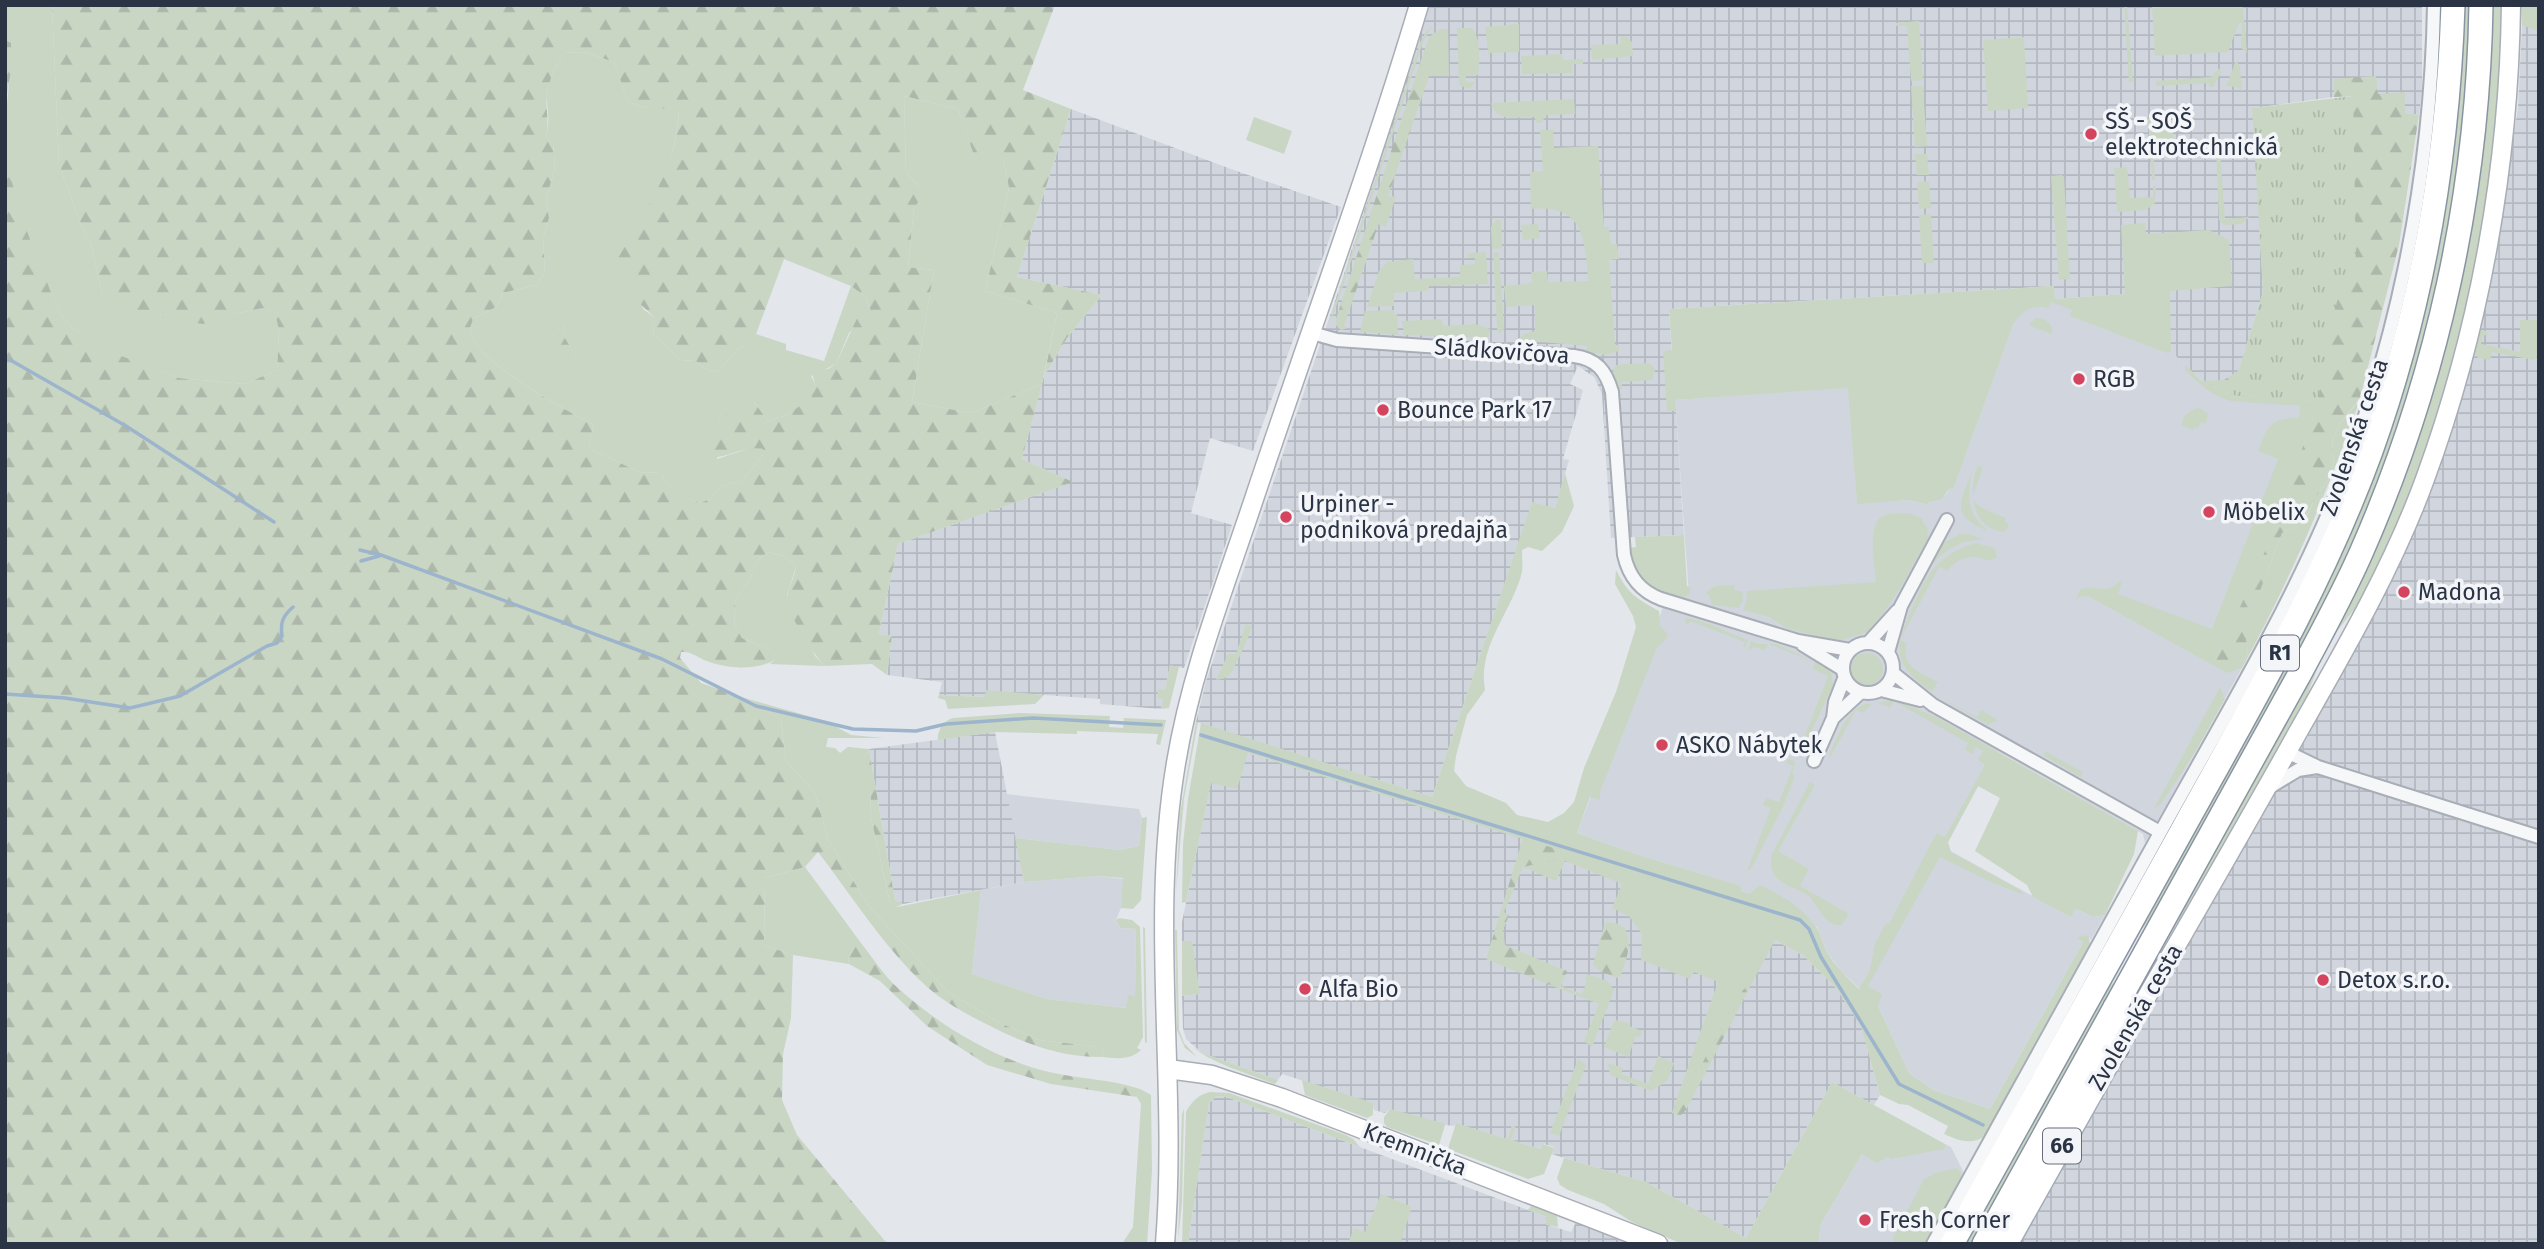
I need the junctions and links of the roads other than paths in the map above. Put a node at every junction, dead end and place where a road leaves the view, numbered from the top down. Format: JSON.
{"nodes":[{"id":1,"x":1419,"y":5,"type":"edge"},
{"id":2,"x":2434,"y":5,"type":"edge"},
{"id":3,"x":2453,"y":5,"type":"edge"},
{"id":4,"x":2481,"y":5,"type":"edge"},
{"id":5,"x":2511,"y":5,"type":"edge"},
{"id":6,"x":1312,"y":333,"type":"junction"},
{"id":7,"x":1947,"y":520,"type":"dead end"},
{"id":8,"x":1901,"y":606,"type":"junction"},
{"id":9,"x":1798,"y":641,"type":"junction"},
{"id":10,"x":1868,"y":643,"type":"junction"},
{"id":11,"x":1850,"y":650,"type":"junction"},
{"id":12,"x":1888,"y":652,"type":"junction"},
{"id":13,"x":1893,"y":673,"type":"junction"},
{"id":14,"x":1843,"y":674,"type":"junction"},
{"id":15,"x":1881,"y":690,"type":"junction"},
{"id":16,"x":1860,"y":693,"type":"junction"},
{"id":17,"x":1933,"y":705,"type":"junction"},
{"id":18,"x":1833,"y":718,"type":"junction"},
{"id":19,"x":2287,"y":752,"type":"junction"},
{"id":20,"x":1814,"y":761,"type":"dead end"},
{"id":21,"x":2318,"y":767,"type":"junction"},
{"id":22,"x":2265,"y":791,"type":"junction"},
{"id":23,"x":2160,"y":832,"type":"junction"},
{"id":24,"x":2539,"y":837,"type":"edge"},
{"id":25,"x":2115,"y":1007,"type":"junction"},
{"id":26,"x":2117,"y":1048,"type":"junction"},
{"id":27,"x":1168,"y":1069,"type":"junction"},
{"id":28,"x":1628,"y":1230,"type":"junction"},
{"id":29,"x":1165,"y":1244,"type":"edge"},
{"id":30,"x":1641,"y":1244,"type":"edge"},
{"id":31,"x":1658,"y":1244,"type":"edge"},
{"id":32,"x":1933,"y":1244,"type":"edge"},
{"id":33,"x":1952,"y":1244,"type":"edge"},
{"id":34,"x":1984,"y":1244,"type":"edge"},
{"id":35,"x":2007,"y":1244,"type":"edge"}],
"edges":[{"from":1,"to":6,"type":"main road"},
{"from":2,"to":23,"type":"street","name":"Zvolenská cesta"},
{"from":3,"to":33,"type":"highway","number":"R1"},
{"from":4,"to":25,"type":"highway","number":"R1"},
{"from":5,"to":19,"type":"main road","name":"Zvolenská cesta"},
{"from":6,"to":9,"type":"street","name":"Sládkovičova"},
{"from":6,"to":27,"type":"main road"},
{"from":7,"to":8,"type":"street"},
{"from":8,"to":10,"type":"street"},
{"from":8,"to":12,"type":"street"},
{"from":9,"to":11,"type":"street"},
{"from":9,"to":14,"type":"street"},
{"from":10,"to":11,"type":"street"},
{"from":10,"to":12,"type":"street"},
{"from":11,"to":14,"type":"street"},
{"from":12,"to":13,"type":"street"},
{"from":13,"to":15,"type":"street"},
{"from":13,"to":17,"type":"street"},
{"from":14,"to":16,"type":"street"},
{"from":14,"to":18,"type":"street"},
{"from":15,"to":16,"type":"street"},
{"from":15,"to":17,"type":"street"},
{"from":16,"to":18,"type":"street"},
{"from":17,"to":23,"type":"street"},
{"from":18,"to":20,"type":"street"},
{"from":19,"to":21,"type":"street"},
{"from":19,"to":22,"type":"main road","name":"Zvolenská cesta"},
{"from":21,"to":22,"type":"street","name":"Zvolenská cesta"},
{"from":21,"to":24,"type":"street"},
{"from":22,"to":26,"type":"main road","name":"Zvolenská cesta"},
{"from":23,"to":32,"type":"street","name":"Zvolenská cesta"},
{"from":25,"to":26,"type":"highway"},
{"from":25,"to":34,"type":"highway","number":"R1"},
{"from":26,"to":35,"type":"main road","name":"Zvolenská cesta","number":"66"},
{"from":27,"to":28,"type":"main road","name":"Kremnička"},
{"from":27,"to":29,"type":"main road"},
{"from":28,"to":30,"type":"main road"},
{"from":28,"to":31,"type":"main road","name":"Kremnička"}]}
